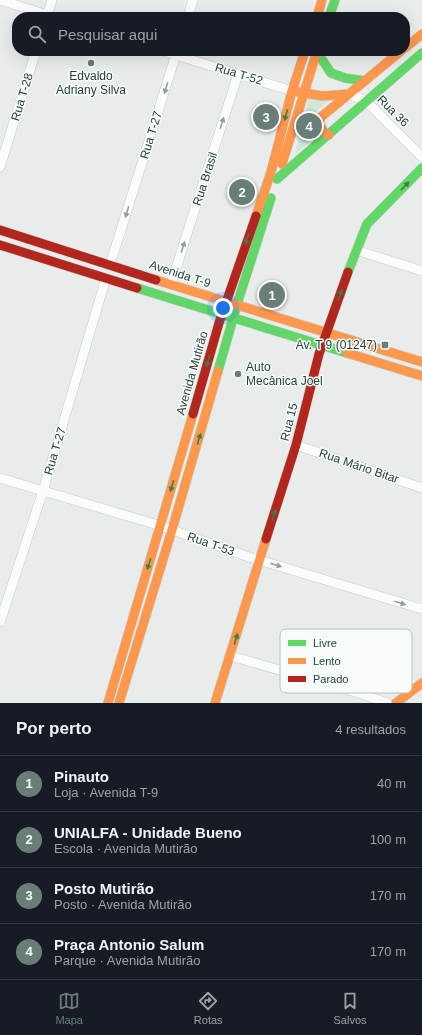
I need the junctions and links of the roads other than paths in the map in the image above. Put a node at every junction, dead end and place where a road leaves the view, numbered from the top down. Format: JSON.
{"nodes":[{"id":1,"x":0,"y":0,"type":"edge"},
{"id":2,"x":52,"y":0,"type":"edge"},
{"id":3,"x":193,"y":0,"type":"edge"},
{"id":4,"x":322,"y":0,"type":"edge"},
{"id":5,"x":335,"y":0,"type":"edge"},
{"id":6,"x":37,"y":12,"type":"edge"},
{"id":7,"x":50,"y":12,"type":"edge"},
{"id":8,"x":189,"y":12,"type":"edge"},
{"id":9,"x":318,"y":12,"type":"edge"},
{"id":10,"x":331,"y":12,"type":"edge"},
{"id":11,"x":422,"y":34,"type":"edge"},
{"id":12,"x":410,"y":44,"type":"edge"},
{"id":13,"x":422,"y":53,"type":"edge"},
{"id":14,"x":34,"y":56,"type":"edge"},
{"id":15,"x":176,"y":56,"type":"edge"},
{"id":16,"x":186,"y":56,"type":"edge"},
{"id":17,"x":303,"y":56,"type":"edge"},
{"id":18,"x":315,"y":56,"type":"edge"},
{"id":19,"x":320,"y":56,"type":"edge"},
{"id":20,"x":395,"y":56,"type":"edge"},
{"id":21,"x":238,"y":74,"type":"junction"},
{"id":22,"x":366,"y":81,"type":"junction"},
{"id":23,"x":292,"y":91,"type":"junction"},
{"id":24,"x":303,"y":93,"type":"junction"},
{"id":25,"x":349,"y":94,"type":"junction"},
{"id":26,"x":366,"y":100,"type":"junction"},
{"id":27,"x":329,"y":134,"type":"junction"},
{"id":28,"x":422,"y":157,"type":"edge"},
{"id":29,"x":0,"y":167,"type":"edge"},
{"id":30,"x":422,"y":168,"type":"edge"},
{"id":31,"x":277,"y":179,"type":"junction"},
{"id":32,"x":0,"y":230,"type":"edge"},
{"id":33,"x":0,"y":246,"type":"edge"},
{"id":34,"x":356,"y":250,"type":"junction"},
{"id":35,"x":110,"y":265,"type":"junction"},
{"id":36,"x":422,"y":271,"type":"edge"},
{"id":37,"x":106,"y":278,"type":"junction"},
{"id":38,"x":171,"y":284,"type":"junction"},
{"id":39,"x":226,"y":302,"type":"junction"},
{"id":40,"x":238,"y":306,"type":"junction"},
{"id":41,"x":222,"y":314,"type":"junction"},
{"id":42,"x":234,"y":319,"type":"junction"},
{"id":43,"x":327,"y":332,"type":"junction"},
{"id":44,"x":322,"y":345,"type":"junction"},
{"id":45,"x":422,"y":362,"type":"edge"},
{"id":46,"x":422,"y":376,"type":"edge"},
{"id":47,"x":296,"y":445,"type":"junction"},
{"id":48,"x":0,"y":478,"type":"edge"},
{"id":49,"x":422,"y":488,"type":"edge"},
{"id":50,"x":43,"y":491,"type":"junction"},
{"id":51,"x":161,"y":526,"type":"junction"},
{"id":52,"x":172,"y":530,"type":"junction"},
{"id":53,"x":260,"y":560,"type":"junction"},
{"id":54,"x":422,"y":609,"type":"edge"},
{"id":55,"x":0,"y":622,"type":"edge"},
{"id":56,"x":231,"y":656,"type":"junction"},
{"id":57,"x":280,"y":672,"type":"edge"},
{"id":58,"x":422,"y":683,"type":"edge"},
{"id":59,"x":412,"y":691,"type":"edge"},
{"id":60,"x":346,"y":693,"type":"edge"},
{"id":61,"x":409,"y":693,"type":"edge"},
{"id":62,"x":362,"y":698,"type":"edge"},
{"id":63,"x":108,"y":703,"type":"edge"},
{"id":64,"x":119,"y":703,"type":"edge"},
{"id":65,"x":216,"y":703,"type":"edge"},
{"id":66,"x":387,"y":703,"type":"edge"},
{"id":67,"x":396,"y":703,"type":"edge"}],
"edges":[{"from":1,"to":6,"type":"street"},
{"from":2,"to":7,"type":"street"},
{"from":3,"to":8,"type":"street"},
{"from":4,"to":9,"type":"main road"},
{"from":5,"to":10,"type":"main road"},
{"from":11,"to":12,"type":"main road"},
{"from":13,"to":26,"type":"main road"},
{"from":14,"to":29,"type":"street","name":"Rua T-28"},
{"from":15,"to":35,"type":"street","name":"Rua T-27","one_way":true},
{"from":16,"to":21,"type":"street","name":"Rua T-52"},
{"from":17,"to":23,"type":"main road","name":"Avenida Mutirão"},
{"from":18,"to":24,"type":"main road","name":"Avenida Mutirão"},
{"from":19,"to":22,"type":"main road"},
{"from":20,"to":22,"type":"main road"},
{"from":21,"to":23,"type":"street","name":"Rua T-52"},
{"from":38,"to":21,"type":"street","name":"Rua Brasil","one_way":true},
{"from":22,"to":25,"type":"main road"},
{"from":23,"to":24,"type":"main road","name":"Rua 36"},
{"from":23,"to":39,"type":"main road","name":"Avenida Mutirão","one_way":true},
{"from":24,"to":25,"type":"main road","name":"Rua 36"},
{"from":24,"to":31,"type":"main road","name":"Avenida Mutirão"},
{"from":25,"to":26,"type":"street","name":"Rua 36"},
{"from":25,"to":27,"type":"main road"},
{"from":26,"to":27,"type":"main road"},
{"from":26,"to":28,"type":"street","name":"Rua 36"},
{"from":27,"to":31,"type":"main road"},
{"from":34,"to":30,"type":"main road","name":"Rua 15","one_way":true},
{"from":31,"to":40,"type":"main road","name":"Avenida Mutirão"},
{"from":32,"to":35,"type":"main road","name":"Avenida T-9"},
{"from":33,"to":37,"type":"main road"},
{"from":34,"to":36,"type":"street"},
{"from":43,"to":34,"type":"main road","name":"Rua 15","one_way":true},
{"from":35,"to":38,"type":"main road","name":"Avenida T-9"},
{"from":37,"to":41,"type":"main road"},
{"from":37,"to":50,"type":"street","name":"Rua T-27"},
{"from":38,"to":39,"type":"main road","name":"Avenida T-9"},
{"from":39,"to":40,"type":"main road","name":"Avenida T-9"},
{"from":39,"to":41,"type":"main road","name":"Avenida Mutirão"},
{"from":40,"to":42,"type":"main road","name":"Avenida Mutirão"},
{"from":40,"to":43,"type":"main road","name":"Avenida T-9"},
{"from":41,"to":42,"type":"main road"},
{"from":41,"to":51,"type":"main road","name":"Avenida Mutirão","one_way":true},
{"from":42,"to":44,"type":"main road"},
{"from":52,"to":42,"type":"main road","name":"Avenida Mutirão","one_way":true},
{"from":43,"to":44,"type":"main road","name":"Rua 15"},
{"from":43,"to":45,"type":"main road","name":"Avenida T-9"},
{"from":44,"to":46,"type":"main road"},
{"from":44,"to":47,"type":"main road","name":"Rua 15"},
{"from":47,"to":49,"type":"street","name":"Rua Mário Bitar"},
{"from":53,"to":47,"type":"main road","name":"Rua 15","one_way":true},
{"from":48,"to":50,"type":"street","name":"Rua T-53"},
{"from":50,"to":51,"type":"street","name":"Rua T-53"},
{"from":50,"to":55,"type":"street","name":"Rua T-27"},
{"from":51,"to":52,"type":"street","name":"Rua T-53"},
{"from":51,"to":63,"type":"main road","name":"Avenida Mutirão","one_way":true},
{"from":52,"to":53,"type":"street","name":"Rua T-53"},
{"from":52,"to":64,"type":"main road","name":"Avenida Mutirão"},
{"from":53,"to":54,"type":"street","name":"Rua T-53","one_way":true},
{"from":56,"to":53,"type":"main road","name":"Rua 15","one_way":true},
{"from":56,"to":57,"type":"street"},
{"from":56,"to":65,"type":"main road","name":"Rua 15"},
{"from":58,"to":59,"type":"main road"},
{"from":60,"to":62,"type":"street"},
{"from":61,"to":67,"type":"main road"},
{"from":62,"to":66,"type":"street"}]}
